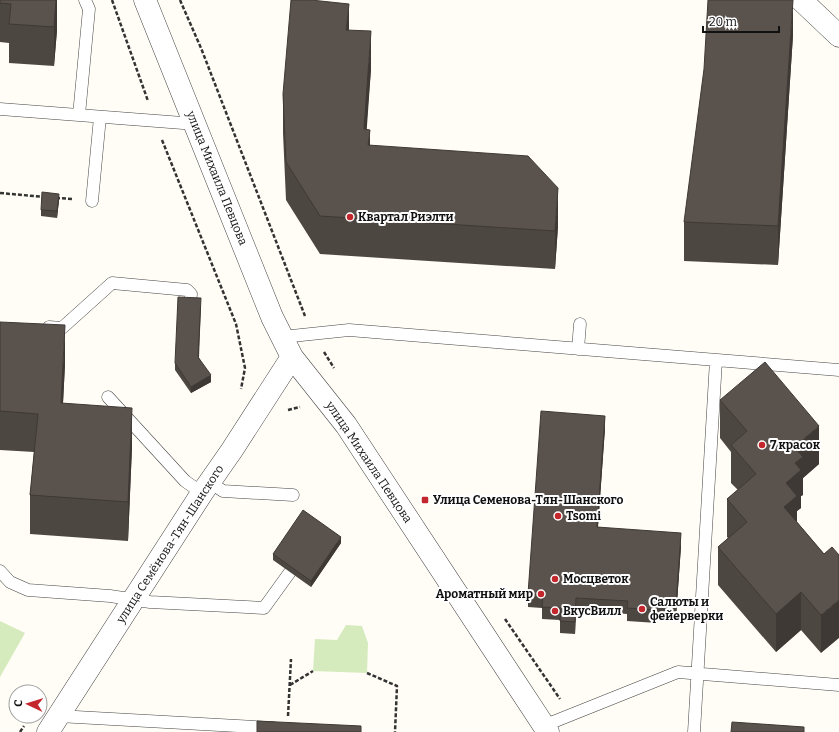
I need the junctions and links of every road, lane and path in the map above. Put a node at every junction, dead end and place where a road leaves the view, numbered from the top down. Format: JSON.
{"nodes":[{"id":1,"x":86,"y":0,"type":"edge"},
{"id":2,"x":112,"y":0,"type":"edge"},
{"id":3,"x":145,"y":0,"type":"edge"},
{"id":4,"x":180,"y":0,"type":"edge"},
{"id":5,"x":801,"y":0,"type":"edge"},
{"id":6,"x":839,"y":36,"type":"edge"},
{"id":7,"x":0,"y":109,"type":"edge"},
{"id":8,"x":79,"y":115,"type":"junction"},
{"id":9,"x":100,"y":117,"type":"junction"},
{"id":10,"x":155,"y":120,"type":"junction"},
{"id":11,"x":196,"y":124,"type":"junction"},
{"id":12,"x":0,"y":193,"type":"edge"},
{"id":13,"x":46,"y":197,"type":"edge"},
{"id":14,"x":54,"y":198,"type":"edge"},
{"id":15,"x":92,"y":201,"type":"joint"},
{"id":16,"x":190,"y":304,"type":"edge"},
{"id":17,"x":580,"y":324,"type":"dead end"},
{"id":18,"x":39,"y":326,"type":"edge"},
{"id":19,"x":312,"y":334,"type":"junction"},
{"id":20,"x":282,"y":337,"type":"junction"},
{"id":21,"x":578,"y":349,"type":"junction"},
{"id":22,"x":292,"y":356,"type":"junction"},
{"id":23,"x":716,"y":360,"type":"junction"},
{"id":24,"x":839,"y":370,"type":"edge"},
{"id":25,"x":338,"y":374,"type":"dead end"},
{"id":26,"x":240,"y":396,"type":"dead end"},
{"id":27,"x":108,"y":397,"type":"dead end"},
{"id":28,"x":205,"y":488,"type":"junction"},
{"id":29,"x":293,"y":494,"type":"dead end"},
{"id":30,"x":0,"y":571,"type":"edge"},
{"id":31,"x":290,"y":572,"type":"edge"},
{"id":32,"x":133,"y":599,"type":"junction"},
{"id":33,"x":503,"y":617,"type":"dead end"},
{"id":34,"x":291,"y":659,"type":"dead end"},
{"id":35,"x":313,"y":671,"type":"dead end"},
{"id":36,"x":367,"y":673,"type":"dead end"},
{"id":37,"x":697,"y":673,"type":"junction"},
{"id":38,"x":290,"y":685,"type":"junction"},
{"id":39,"x":839,"y":685,"type":"edge"},
{"id":40,"x":571,"y":715,"type":"junction"},
{"id":41,"x":53,"y":724,"type":"edge"},
{"id":42,"x":288,"y":728,"type":"joint"},
{"id":43,"x":546,"y":729,"type":"edge"},
{"id":44,"x":395,"y":732,"type":"edge"},
{"id":45,"x":694,"y":732,"type":"edge"}],
"edges":[{"from":1,"to":8,"type":"lane"},
{"from":2,"to":10,"type":"path"},
{"from":3,"to":11,"type":"street","name":"улица Михаила Певцова"},
{"from":4,"to":19,"type":"path"},
{"from":5,"to":6,"type":"street"},
{"from":7,"to":8,"type":"lane"},
{"from":8,"to":9,"type":"lane"},
{"from":9,"to":10,"type":"lane"},
{"from":9,"to":15,"type":"lane"},
{"from":10,"to":11,"type":"lane"},
{"from":10,"to":26,"type":"path"},
{"from":11,"to":20,"type":"street","name":"улица Михаила Певцова"},
{"from":12,"to":13,"type":"path"},
{"from":14,"to":15,"type":"path"},
{"from":16,"to":18,"type":"lane"},
{"from":17,"to":21,"type":"lane"},
{"from":19,"to":20,"type":"lane"},
{"from":19,"to":21,"type":"lane"},
{"from":19,"to":25,"type":"path"},
{"from":20,"to":22,"type":"street","name":"улица Михаила Певцова"},
{"from":21,"to":23,"type":"lane"},
{"from":22,"to":28,"type":"street","name":"улица Семёнова-Тян-Шанского"},
{"from":22,"to":43,"type":"street","name":"улица Михаила Певцова"},
{"from":23,"to":24,"type":"lane"},
{"from":23,"to":37,"type":"lane"},
{"from":27,"to":28,"type":"lane"},
{"from":28,"to":29,"type":"lane"},
{"from":28,"to":32,"type":"street","name":"улица Семёнова-Тян-Шанского"},
{"from":30,"to":32,"type":"lane"},
{"from":31,"to":32,"type":"lane"},
{"from":32,"to":41,"type":"street","name":"улица Семёнова-Тян-Шанского"},
{"from":33,"to":40,"type":"path"},
{"from":34,"to":38,"type":"path"},
{"from":35,"to":38,"type":"path"},
{"from":36,"to":44,"type":"path"},
{"from":37,"to":39,"type":"lane"},
{"from":37,"to":40,"type":"lane"},
{"from":37,"to":45,"type":"lane"},
{"from":38,"to":42,"type":"path"},
{"from":40,"to":43,"type":"lane"},
{"from":41,"to":42,"type":"lane"}]}
